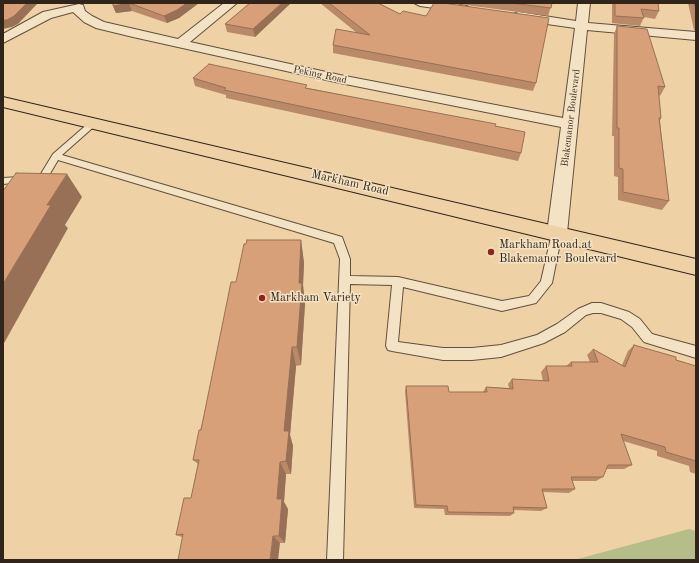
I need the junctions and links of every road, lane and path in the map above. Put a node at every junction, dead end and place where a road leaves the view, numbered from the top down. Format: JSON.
{"nodes":[{"id":1,"x":231,"y":3,"type":"edge"},
{"id":2,"x":420,"y":3,"type":"edge"},
{"id":3,"x":584,"y":3,"type":"edge"},
{"id":4,"x":80,"y":5,"type":"edge"},
{"id":5,"x":477,"y":10,"type":"edge"},
{"id":6,"x":507,"y":14,"type":"edge"},
{"id":7,"x":582,"y":26,"type":"junction"},
{"id":8,"x":696,"y":36,"type":"edge"},
{"id":9,"x":3,"y":39,"type":"edge"},
{"id":10,"x":181,"y":43,"type":"junction"},
{"id":11,"x":3,"y":102,"type":"edge"},
{"id":12,"x":94,"y":123,"type":"junction"},
{"id":13,"x":570,"y":124,"type":"junction"},
{"id":14,"x":56,"y":156,"type":"junction"},
{"id":15,"x":19,"y":180,"type":"junction"},
{"id":16,"x":3,"y":181,"type":"edge"},
{"id":17,"x":11,"y":192,"type":"edge"},
{"id":18,"x":557,"y":233,"type":"junction"},
{"id":19,"x":696,"y":267,"type":"edge"},
{"id":20,"x":344,"y":280,"type":"junction"},
{"id":21,"x":398,"y":281,"type":"junction"},
{"id":22,"x":696,"y":352,"type":"edge"},
{"id":23,"x":335,"y":560,"type":"edge"}],
"edges":[{"from":1,"to":10,"type":"street"},
{"from":2,"to":5,"type":"street"},
{"from":3,"to":7,"type":"street","name":"Blakemanor Boulevard"},
{"from":4,"to":9,"type":"street"},
{"from":4,"to":10,"type":"street","name":"Peking Road"},
{"from":6,"to":7,"type":"street"},
{"from":7,"to":8,"type":"street"},
{"from":7,"to":13,"type":"street","name":"Blakemanor Boulevard"},
{"from":10,"to":13,"type":"street","name":"Peking Road"},
{"from":11,"to":12,"type":"main road","name":"Markham Road"},
{"from":12,"to":14,"type":"lane"},
{"from":12,"to":18,"type":"main road","name":"Markham Road"},
{"from":13,"to":18,"type":"street","name":"Blakemanor Boulevard"},
{"from":14,"to":15,"type":"lane"},
{"from":14,"to":20,"type":"lane"},
{"from":15,"to":16,"type":"lane"},
{"from":15,"to":17,"type":"lane"},
{"from":18,"to":19,"type":"main road","name":"Markham Road"},
{"from":18,"to":21,"type":"lane"},
{"from":20,"to":21,"type":"lane"},
{"from":20,"to":23,"type":"lane"},
{"from":21,"to":22,"type":"lane"}]}
